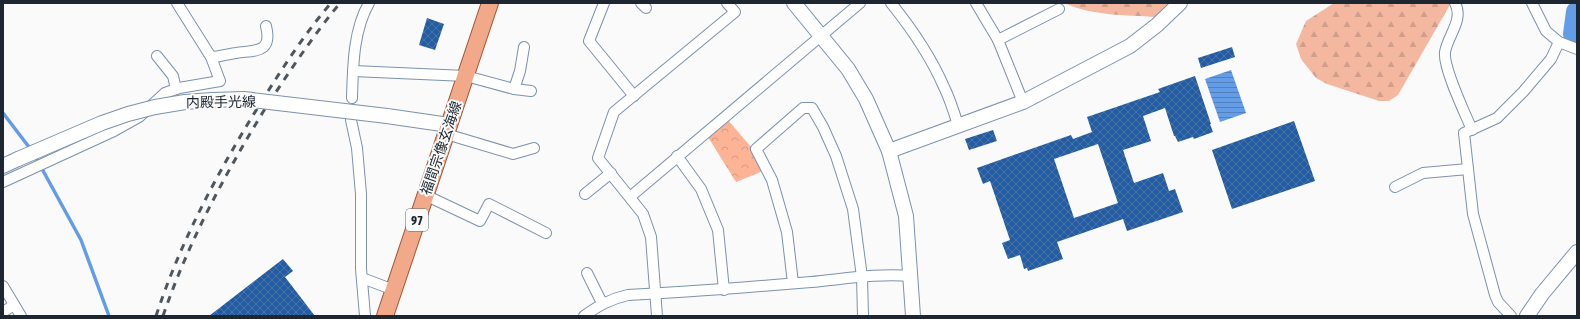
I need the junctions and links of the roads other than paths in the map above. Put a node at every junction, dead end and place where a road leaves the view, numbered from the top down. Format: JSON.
{"nodes":[{"id":1,"x":178,"y":3,"type":"edge"},
{"id":2,"x":369,"y":3,"type":"edge"},
{"id":3,"x":490,"y":3,"type":"edge"},
{"id":4,"x":604,"y":3,"type":"edge"},
{"id":5,"x":727,"y":3,"type":"edge"},
{"id":6,"x":794,"y":3,"type":"edge"},
{"id":7,"x":860,"y":3,"type":"edge"},
{"id":8,"x":891,"y":3,"type":"edge"},
{"id":9,"x":976,"y":3,"type":"edge"},
{"id":10,"x":1180,"y":3,"type":"edge"},
{"id":11,"x":1455,"y":3,"type":"edge"},
{"id":12,"x":1532,"y":3,"type":"edge"},
{"id":13,"x":1059,"y":9,"type":"dead end"},
{"id":14,"x":266,"y":26,"type":"dead end"},
{"id":15,"x":821,"y":35,"type":"junction"},
{"id":16,"x":998,"y":40,"type":"junction"},
{"id":17,"x":1559,"y":42,"type":"junction"},
{"id":18,"x":524,"y":47,"type":"dead end"},
{"id":19,"x":1577,"y":49,"type":"edge"},
{"id":20,"x":157,"y":56,"type":"dead end"},
{"id":21,"x":211,"y":57,"type":"junction"},
{"id":22,"x":353,"y":71,"type":"junction"},
{"id":23,"x":466,"y":76,"type":"junction"},
{"id":24,"x":176,"y":89,"type":"junction"},
{"id":25,"x":514,"y":89,"type":"junction"},
{"id":26,"x":531,"y":91,"type":"dead end"},
{"id":27,"x":634,"y":96,"type":"junction"},
{"id":28,"x":352,"y":98,"type":"dead end"},
{"id":29,"x":1023,"y":102,"type":"junction"},
{"id":30,"x":351,"y":120,"type":"dead end"},
{"id":31,"x":958,"y":125,"type":"junction"},
{"id":32,"x":448,"y":129,"type":"junction"},
{"id":33,"x":1472,"y":130,"type":"junction"},
{"id":34,"x":534,"y":148,"type":"dead end"},
{"id":35,"x":889,"y":151,"type":"junction"},
{"id":36,"x":677,"y":156,"type":"junction"},
{"id":37,"x":3,"y":166,"type":"edge"},
{"id":38,"x":1468,"y":169,"type":"junction"},
{"id":39,"x":611,"y":173,"type":"junction"},
{"id":40,"x":3,"y":182,"type":"edge"},
{"id":41,"x":1395,"y":187,"type":"dead end"},
{"id":42,"x":585,"y":194,"type":"dead end"},
{"id":43,"x":425,"y":195,"type":"junction"},
{"id":44,"x":630,"y":197,"type":"junction"},
{"id":45,"x":546,"y":233,"type":"dead end"},
{"id":46,"x":1577,"y":252,"type":"edge"},
{"id":47,"x":587,"y":273,"type":"dead end"},
{"id":48,"x":912,"y":276,"type":"junction"},
{"id":49,"x":362,"y":278,"type":"junction"},
{"id":50,"x":862,"y":278,"type":"junction"},
{"id":51,"x":792,"y":283,"type":"junction"},
{"id":52,"x":3,"y":286,"type":"edge"},
{"id":53,"x":394,"y":290,"type":"junction"},
{"id":54,"x":724,"y":290,"type":"junction"},
{"id":55,"x":655,"y":294,"type":"junction"},
{"id":56,"x":602,"y":303,"type":"junction"},
{"id":57,"x":14,"y":305,"type":"junction"},
{"id":58,"x":3,"y":312,"type":"edge"},
{"id":59,"x":22,"y":316,"type":"edge"},
{"id":60,"x":365,"y":316,"type":"edge"},
{"id":61,"x":385,"y":316,"type":"edge"},
{"id":62,"x":585,"y":316,"type":"edge"},
{"id":63,"x":657,"y":316,"type":"edge"},
{"id":64,"x":863,"y":316,"type":"edge"},
{"id":65,"x":913,"y":316,"type":"edge"},
{"id":66,"x":1511,"y":316,"type":"edge"},
{"id":67,"x":1527,"y":316,"type":"edge"}],
"edges":[{"from":1,"to":21,"type":"street"},
{"from":2,"to":22,"type":"street"},
{"from":3,"to":23,"type":"main road","name":"福間宗像玄海線","number":"97"},
{"from":4,"to":27,"type":"street"},
{"from":5,"to":27,"type":"street"},
{"from":6,"to":15,"type":"street"},
{"from":7,"to":15,"type":"street"},
{"from":8,"to":31,"type":"street"},
{"from":9,"to":16,"type":"street"},
{"from":10,"to":29,"type":"street"},
{"from":11,"to":33,"type":"street"},
{"from":12,"to":17,"type":"street"},
{"from":13,"to":16,"type":"street"},
{"from":14,"to":21,"type":"street"},
{"from":15,"to":35,"type":"street"},
{"from":15,"to":36,"type":"street"},
{"from":16,"to":29,"type":"street"},
{"from":17,"to":19,"type":"street"},
{"from":17,"to":33,"type":"street"},
{"from":18,"to":25,"type":"street"},
{"from":20,"to":24,"type":"street"},
{"from":21,"to":24,"type":"street"},
{"from":22,"to":23,"type":"street"},
{"from":22,"to":28,"type":"street"},
{"from":23,"to":25,"type":"street"},
{"from":23,"to":32,"type":"main road","name":"福間宗像玄海線","number":"97"},
{"from":24,"to":40,"type":"street"},
{"from":25,"to":26,"type":"street"},
{"from":27,"to":39,"type":"street"},
{"from":29,"to":31,"type":"street"},
{"from":30,"to":49,"type":"street"},
{"from":31,"to":35,"type":"street"},
{"from":32,"to":34,"type":"street"},
{"from":32,"to":37,"type":"street","name":"内殿手光線","bridge":true},
{"from":32,"to":43,"type":"main road","name":"福間宗像玄海線","number":"97"},
{"from":33,"to":38,"type":"street"},
{"from":35,"to":48,"type":"street"},
{"from":36,"to":44,"type":"street"},
{"from":36,"to":54,"type":"street"},
{"from":38,"to":41,"type":"street"},
{"from":38,"to":66,"type":"street"},
{"from":39,"to":42,"type":"street"},
{"from":39,"to":44,"type":"street"},
{"from":43,"to":45,"type":"street"},
{"from":43,"to":53,"type":"main road","name":"福間宗像玄海線","number":"97"},
{"from":44,"to":55,"type":"street"},
{"from":46,"to":67,"type":"street"},
{"from":47,"to":56,"type":"street"},
{"from":48,"to":50,"type":"street"},
{"from":48,"to":65,"type":"street"},
{"from":49,"to":53,"type":"street"},
{"from":49,"to":60,"type":"street"},
{"from":50,"to":51,"type":"street"},
{"from":50,"to":51,"type":"street"},
{"from":50,"to":64,"type":"street"},
{"from":51,"to":54,"type":"street"},
{"from":52,"to":57,"type":"street"},
{"from":53,"to":61,"type":"main road","name":"福間宗像玄海線","number":"97"},
{"from":54,"to":55,"type":"street"},
{"from":55,"to":56,"type":"street"},
{"from":55,"to":63,"type":"street"},
{"from":56,"to":62,"type":"street"},
{"from":57,"to":58,"type":"street"},
{"from":57,"to":59,"type":"street"}]}
